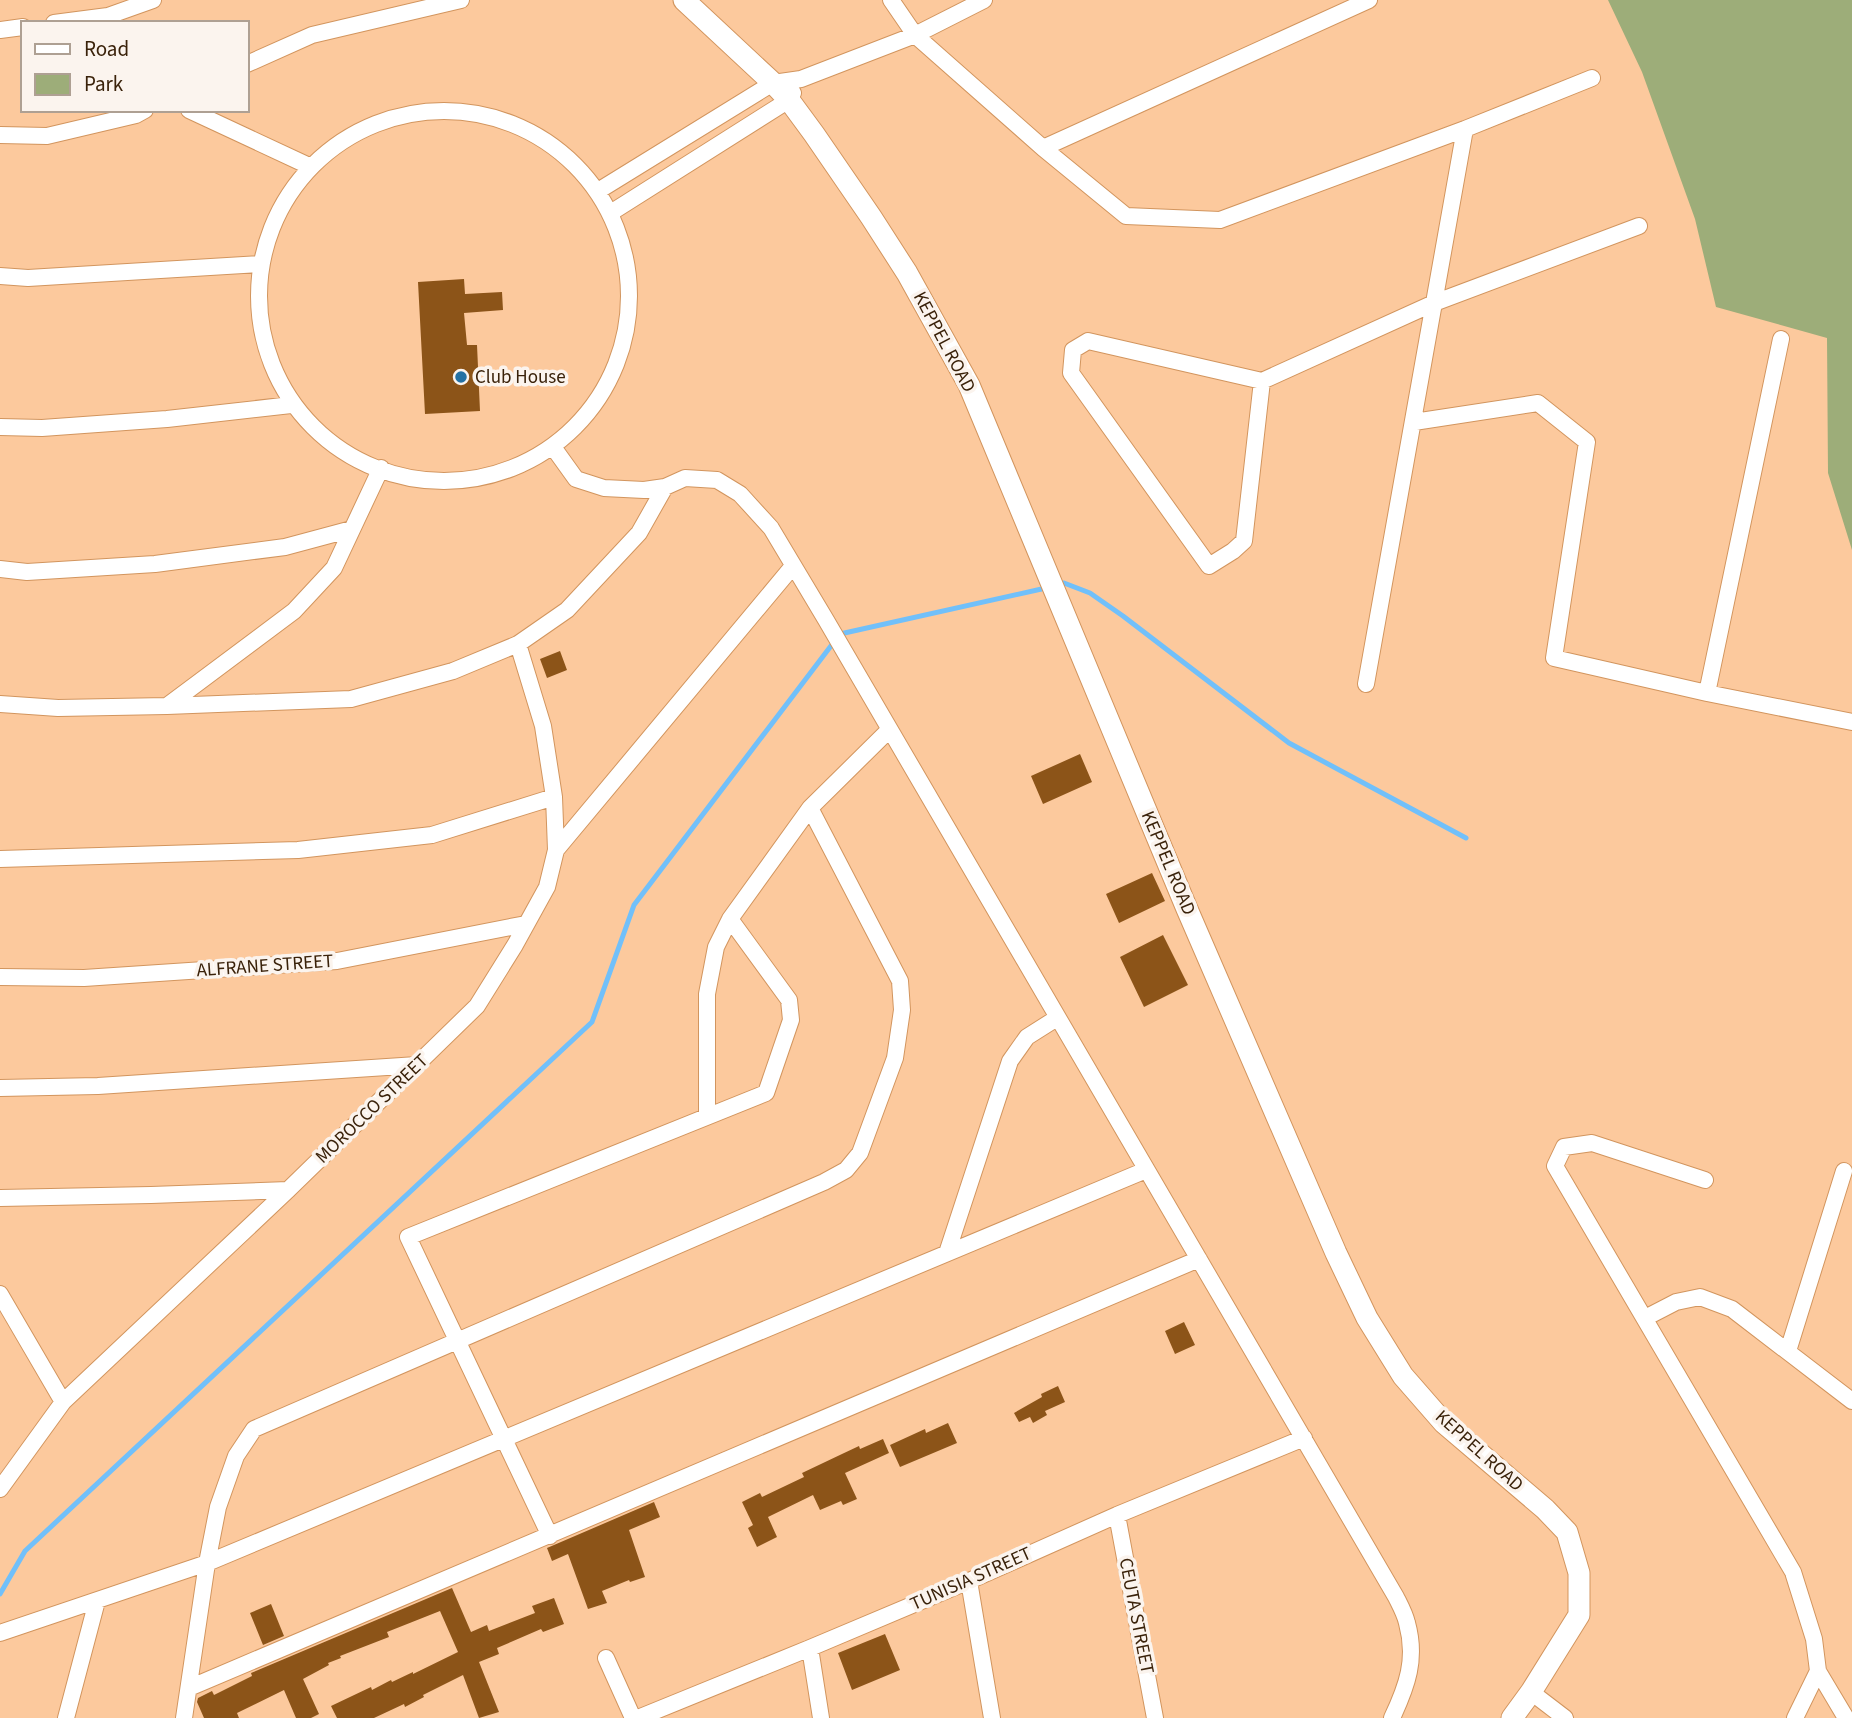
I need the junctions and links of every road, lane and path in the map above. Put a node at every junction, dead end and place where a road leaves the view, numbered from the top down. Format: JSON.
{"nodes":[{"id":1,"x":153,"y":0,"type":"edge"},
{"id":2,"x":461,"y":0,"type":"edge"},
{"id":3,"x":684,"y":0,"type":"edge"},
{"id":4,"x":891,"y":0,"type":"edge"},
{"id":5,"x":984,"y":0,"type":"edge"},
{"id":6,"x":1369,"y":0,"type":"edge"},
{"id":7,"x":69,"y":21,"type":"edge"},
{"id":8,"x":21,"y":27,"type":"edge"},
{"id":9,"x":0,"y":30,"type":"edge"},
{"id":10,"x":915,"y":35,"type":"junction"},
{"id":11,"x":248,"y":64,"type":"edge"},
{"id":12,"x":1592,"y":78,"type":"dead end"},
{"id":13,"x":801,"y":79,"type":"junction"},
{"id":14,"x":773,"y":83,"type":"junction"},
{"id":15,"x":789,"y":100,"type":"junction"},
{"id":16,"x":140,"y":112,"type":"edge"},
{"id":17,"x":193,"y":112,"type":"edge"},
{"id":18,"x":1465,"y":129,"type":"junction"},
{"id":19,"x":0,"y":135,"type":"edge"},
{"id":20,"x":1043,"y":148,"type":"junction"},
{"id":21,"x":659,"y":153,"type":"junction"},
{"id":22,"x":309,"y":166,"type":"junction"},
{"id":23,"x":671,"y":174,"type":"junction"},
{"id":24,"x":598,"y":191,"type":"junction"},
{"id":25,"x":611,"y":212,"type":"junction"},
{"id":26,"x":1639,"y":226,"type":"dead end"},
{"id":27,"x":260,"y":264,"type":"junction"},
{"id":28,"x":0,"y":276,"type":"edge"},
{"id":29,"x":1434,"y":303,"type":"junction"},
{"id":30,"x":1781,"y":339,"type":"dead end"},
{"id":31,"x":1262,"y":380,"type":"junction"},
{"id":32,"x":291,"y":405,"type":"junction"},
{"id":33,"x":1414,"y":422,"type":"junction"},
{"id":34,"x":0,"y":427,"type":"edge"},
{"id":35,"x":553,"y":447,"type":"junction"},
{"id":36,"x":380,"y":468,"type":"junction"},
{"id":37,"x":665,"y":487,"type":"junction"},
{"id":38,"x":352,"y":529,"type":"junction"},
{"id":39,"x":793,"y":566,"type":"junction"},
{"id":40,"x":0,"y":569,"type":"edge"},
{"id":41,"x":518,"y":644,"type":"junction"},
{"id":42,"x":1366,"y":684,"type":"dead end"},
{"id":43,"x":1707,"y":693,"type":"junction"},
{"id":44,"x":0,"y":704,"type":"edge"},
{"id":45,"x":167,"y":706,"type":"junction"},
{"id":46,"x":1852,"y":722,"type":"edge"},
{"id":47,"x":889,"y":730,"type":"junction"},
{"id":48,"x":554,"y":797,"type":"junction"},
{"id":49,"x":810,"y":808,"type":"junction"},
{"id":50,"x":556,"y":850,"type":"junction"},
{"id":51,"x":0,"y":859,"type":"edge"},
{"id":52,"x":730,"y":919,"type":"junction"},
{"id":53,"x":526,"y":924,"type":"junction"},
{"id":54,"x":0,"y":977,"type":"edge"},
{"id":55,"x":1057,"y":1018,"type":"junction"},
{"id":56,"x":417,"y":1065,"type":"junction"},
{"id":57,"x":0,"y":1088,"type":"edge"},
{"id":58,"x":707,"y":1116,"type":"junction"},
{"id":59,"x":1146,"y":1170,"type":"junction"},
{"id":60,"x":1843,"y":1171,"type":"dead end"},
{"id":61,"x":1705,"y":1180,"type":"dead end"},
{"id":62,"x":288,"y":1190,"type":"junction"},
{"id":63,"x":0,"y":1198,"type":"edge"},
{"id":64,"x":947,"y":1253,"type":"junction"},
{"id":65,"x":1199,"y":1259,"type":"junction"},
{"id":66,"x":0,"y":1294,"type":"edge"},
{"id":67,"x":1645,"y":1318,"type":"junction"},
{"id":68,"x":459,"y":1340,"type":"junction"},
{"id":69,"x":1788,"y":1351,"type":"junction"},
{"id":70,"x":1852,"y":1401,"type":"edge"},
{"id":71,"x":63,"y":1402,"type":"junction"},
{"id":72,"x":1304,"y":1438,"type":"junction"},
{"id":73,"x":505,"y":1439,"type":"junction"},
{"id":74,"x":0,"y":1489,"type":"edge"},
{"id":75,"x":1117,"y":1515,"type":"junction"},
{"id":76,"x":550,"y":1536,"type":"junction"},
{"id":77,"x":207,"y":1563,"type":"junction"},
{"id":78,"x":969,"y":1581,"type":"junction"},
{"id":79,"x":97,"y":1601,"type":"junction"},
{"id":80,"x":0,"y":1633,"type":"edge"},
{"id":81,"x":810,"y":1648,"type":"junction"},
{"id":82,"x":606,"y":1658,"type":"dead end"},
{"id":83,"x":1818,"y":1671,"type":"junction"},
{"id":84,"x":189,"y":1688,"type":"junction"},
{"id":85,"x":1531,"y":1692,"type":"junction"},
{"id":86,"x":66,"y":1718,"type":"edge"},
{"id":87,"x":184,"y":1718,"type":"edge"},
{"id":88,"x":636,"y":1718,"type":"edge"},
{"id":89,"x":821,"y":1718,"type":"edge"},
{"id":90,"x":992,"y":1718,"type":"edge"},
{"id":91,"x":1155,"y":1718,"type":"edge"},
{"id":92,"x":1392,"y":1718,"type":"edge"},
{"id":93,"x":1512,"y":1718,"type":"edge"},
{"id":94,"x":1565,"y":1718,"type":"edge"},
{"id":95,"x":1796,"y":1718,"type":"edge"},
{"id":96,"x":1846,"y":1718,"type":"edge"}],
"edges":[{"from":1,"to":7,"type":"street"},
{"from":2,"to":11,"type":"street"},
{"from":3,"to":14,"type":"street","name":"KEPPEL ROAD"},
{"from":4,"to":10,"type":"street"},
{"from":5,"to":10,"type":"street"},
{"from":6,"to":20,"type":"street"},
{"from":8,"to":9,"type":"street"},
{"from":10,"to":13,"type":"street"},
{"from":10,"to":20,"type":"street"},
{"from":12,"to":18,"type":"street"},
{"from":13,"to":14,"type":"street"},
{"from":13,"to":15,"type":"street"},
{"from":14,"to":15,"type":"street","name":"KEPPEL ROAD"},
{"from":14,"to":21,"type":"street"},
{"from":15,"to":23,"type":"street"},
{"from":15,"to":85,"type":"street","name":"KEPPEL ROAD"},
{"from":16,"to":19,"type":"street"},
{"from":17,"to":22,"type":"street"},
{"from":18,"to":20,"type":"street"},
{"from":18,"to":29,"type":"street"},
{"from":21,"to":23,"type":"street"},
{"from":21,"to":24,"type":"street"},
{"from":22,"to":24,"type":"street"},
{"from":22,"to":27,"type":"street"},
{"from":23,"to":25,"type":"street"},
{"from":24,"to":25,"type":"street"},
{"from":25,"to":35,"type":"street"},
{"from":26,"to":29,"type":"street"},
{"from":27,"to":28,"type":"street"},
{"from":27,"to":32,"type":"street"},
{"from":29,"to":31,"type":"street"},
{"from":29,"to":33,"type":"street"},
{"from":30,"to":43,"type":"street"},
{"from":31,"to":31,"type":"street"},
{"from":32,"to":34,"type":"street"},
{"from":32,"to":36,"type":"street"},
{"from":33,"to":42,"type":"street"},
{"from":33,"to":43,"type":"street"},
{"from":35,"to":36,"type":"street"},
{"from":35,"to":37,"type":"street"},
{"from":36,"to":38,"type":"street"},
{"from":37,"to":39,"type":"street"},
{"from":37,"to":41,"type":"street"},
{"from":38,"to":40,"type":"street"},
{"from":38,"to":45,"type":"street"},
{"from":39,"to":47,"type":"street"},
{"from":39,"to":50,"type":"street"},
{"from":41,"to":45,"type":"street"},
{"from":41,"to":48,"type":"street","name":"MOROCCO STREET"},
{"from":43,"to":46,"type":"street"},
{"from":44,"to":45,"type":"street"},
{"from":47,"to":49,"type":"street"},
{"from":47,"to":55,"type":"street"},
{"from":48,"to":50,"type":"street","name":"MOROCCO STREET"},
{"from":48,"to":51,"type":"street"},
{"from":49,"to":52,"type":"street"},
{"from":49,"to":68,"type":"street"},
{"from":50,"to":53,"type":"street","name":"MOROCCO STREET"},
{"from":52,"to":58,"type":"street"},
{"from":52,"to":58,"type":"street"},
{"from":53,"to":54,"type":"street","name":"ALFRANE STREET"},
{"from":53,"to":56,"type":"street","name":"MOROCCO STREET"},
{"from":55,"to":59,"type":"street"},
{"from":55,"to":64,"type":"street"},
{"from":56,"to":57,"type":"street"},
{"from":56,"to":62,"type":"street","name":"MOROCCO STREET"},
{"from":58,"to":68,"type":"street"},
{"from":59,"to":64,"type":"street"},
{"from":59,"to":65,"type":"street"},
{"from":60,"to":69,"type":"street"},
{"from":61,"to":67,"type":"street"},
{"from":62,"to":63,"type":"street"},
{"from":62,"to":71,"type":"street","name":"MOROCCO STREET"},
{"from":64,"to":73,"type":"street"},
{"from":65,"to":72,"type":"street"},
{"from":65,"to":76,"type":"street"},
{"from":66,"to":71,"type":"street"},
{"from":67,"to":69,"type":"street"},
{"from":67,"to":83,"type":"street"},
{"from":68,"to":73,"type":"street"},
{"from":68,"to":77,"type":"street"},
{"from":69,"to":70,"type":"street"},
{"from":71,"to":74,"type":"street","name":"MOROCCO STREET"},
{"from":72,"to":75,"type":"street","name":"TUNISIA STREET"},
{"from":72,"to":92,"type":"street"},
{"from":73,"to":76,"type":"street"},
{"from":73,"to":77,"type":"street"},
{"from":75,"to":78,"type":"street","name":"TUNISIA STREET"},
{"from":75,"to":91,"type":"street","name":"CEUTA STREET"},
{"from":76,"to":84,"type":"street"},
{"from":77,"to":79,"type":"street"},
{"from":77,"to":84,"type":"street"},
{"from":78,"to":81,"type":"street","name":"TUNISIA STREET"},
{"from":78,"to":90,"type":"street"},
{"from":79,"to":80,"type":"street"},
{"from":79,"to":86,"type":"street"},
{"from":81,"to":88,"type":"street","name":"TUNISIA STREET"},
{"from":81,"to":89,"type":"street"},
{"from":82,"to":88,"type":"street"},
{"from":83,"to":95,"type":"street"},
{"from":83,"to":96,"type":"street"},
{"from":84,"to":87,"type":"street"},
{"from":85,"to":93,"type":"street","name":"KEPPEL ROAD"},
{"from":85,"to":94,"type":"street"}]}
